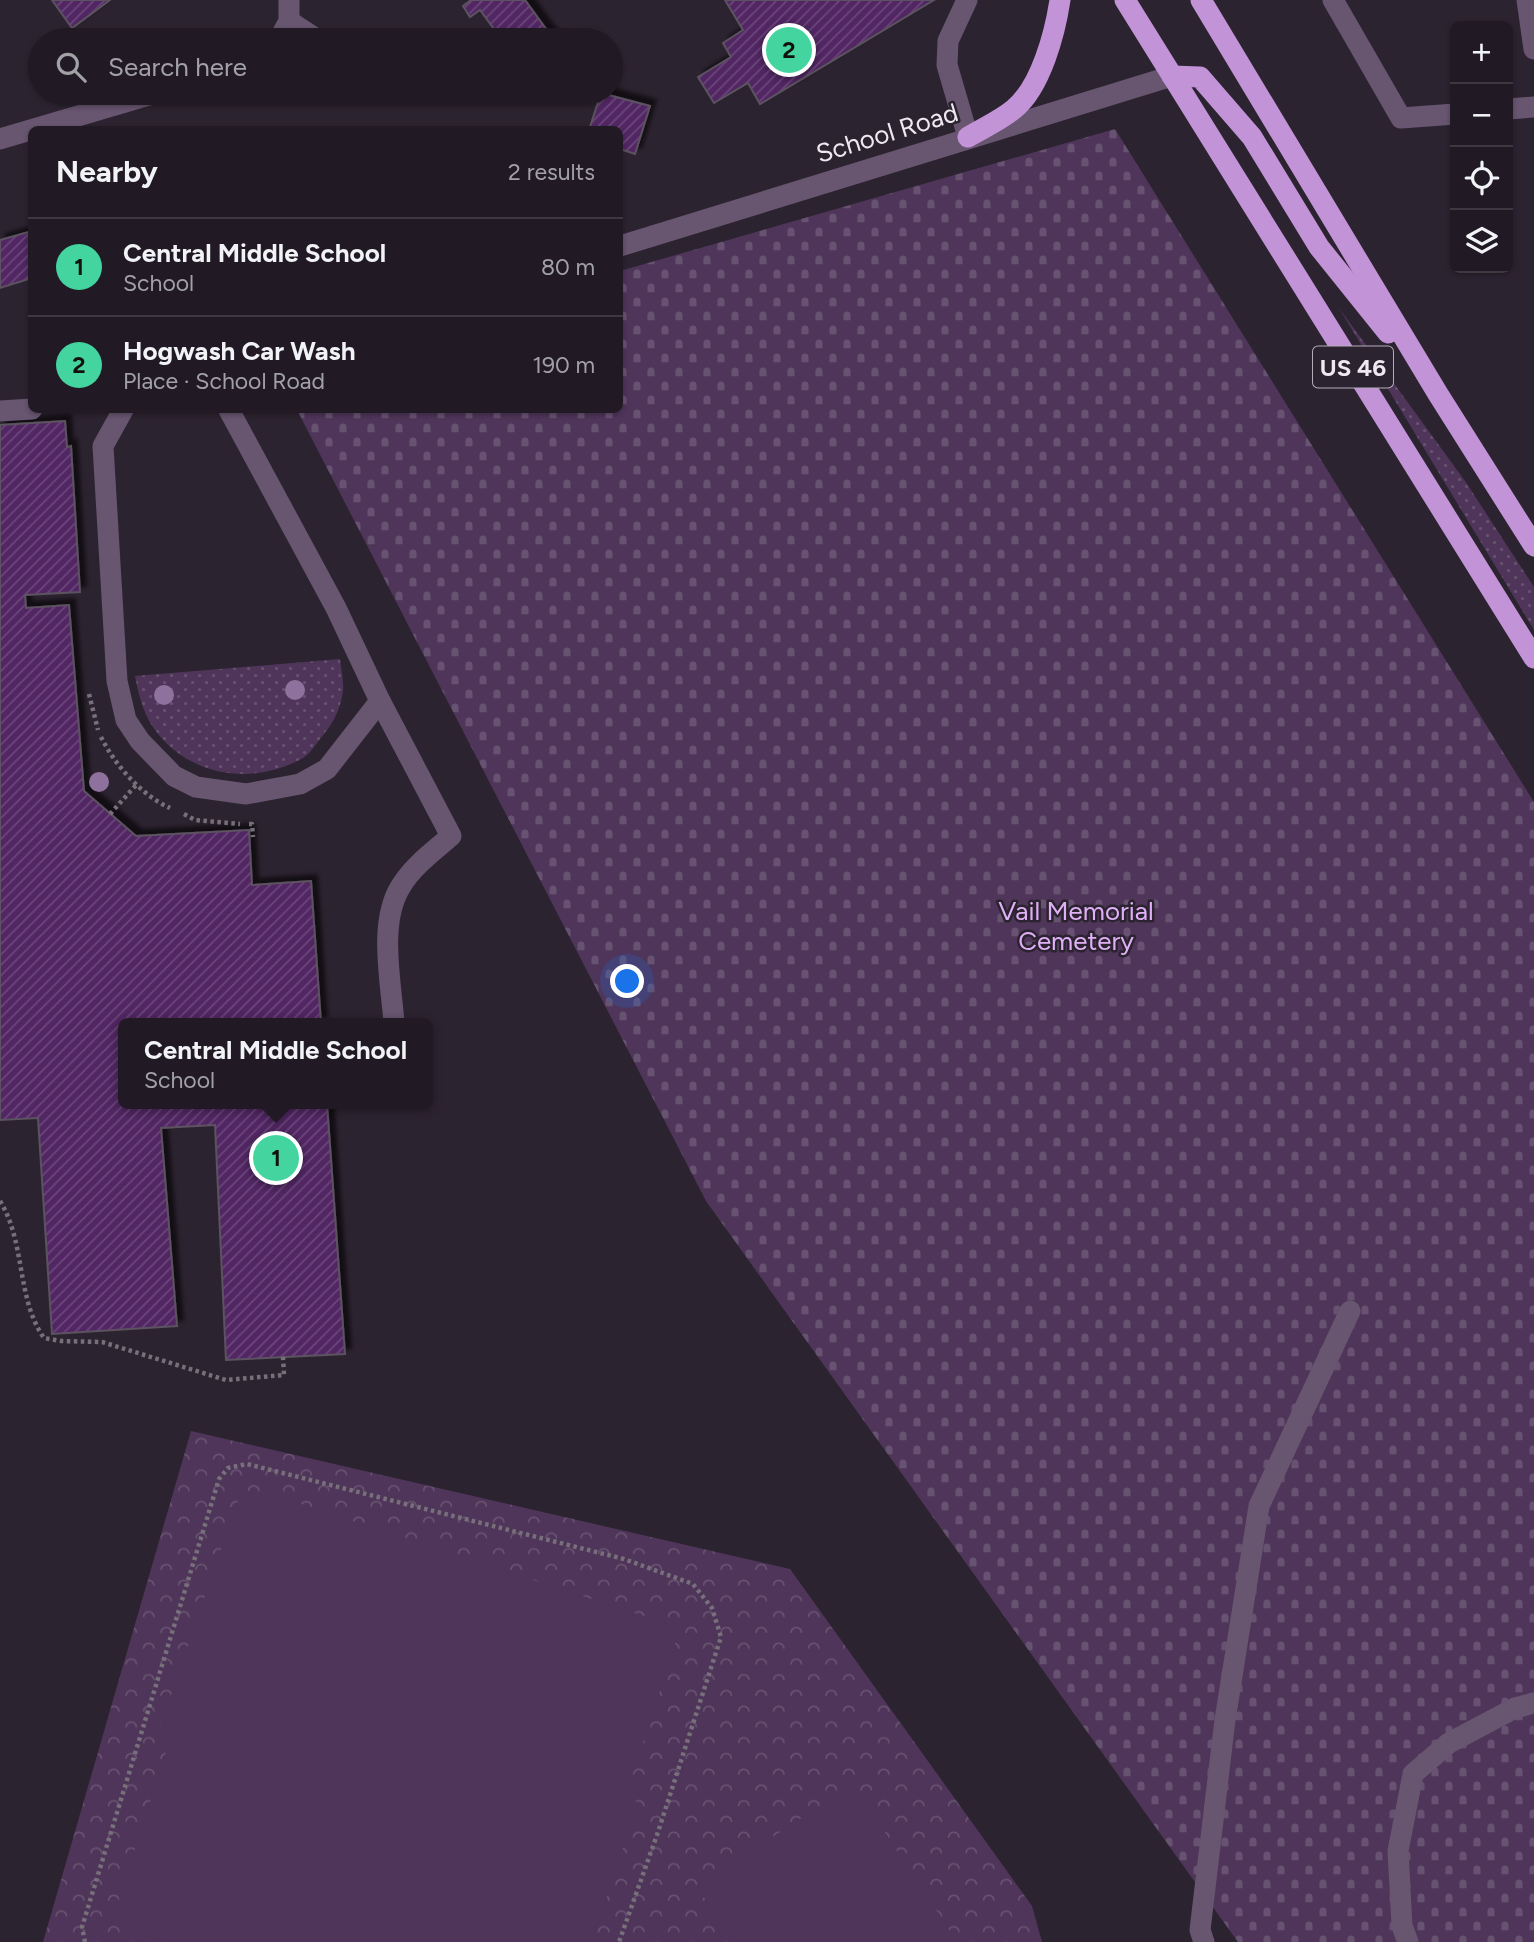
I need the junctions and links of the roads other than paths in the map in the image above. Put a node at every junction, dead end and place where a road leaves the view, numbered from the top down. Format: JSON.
{"nodes":[{"id":1,"x":967,"y":0,"type":"edge"},
{"id":2,"x":1060,"y":0,"type":"edge"},
{"id":3,"x":1125,"y":0,"type":"edge"},
{"id":4,"x":1202,"y":0,"type":"edge"},
{"id":5,"x":1333,"y":0,"type":"edge"},
{"id":6,"x":1527,"y":0,"type":"edge"},
{"id":7,"x":289,"y":10,"type":"edge"},
{"id":8,"x":283,"y":28,"type":"edge"},
{"id":9,"x":306,"y":28,"type":"edge"},
{"id":10,"x":1534,"y":48,"type":"edge"},
{"id":11,"x":1172,"y":76,"type":"junction"},
{"id":12,"x":115,"y":105,"type":"edge"},
{"id":13,"x":1534,"y":107,"type":"edge"},
{"id":14,"x":1513,"y":109,"type":"edge"},
{"id":15,"x":1450,"y":114,"type":"edge"},
{"id":16,"x":44,"y":126,"type":"edge"},
{"id":17,"x":28,"y":131,"type":"edge"},
{"id":18,"x":968,"y":137,"type":"junction"},
{"id":19,"x":0,"y":139,"type":"edge"},
{"id":20,"x":623,"y":245,"type":"edge"},
{"id":21,"x":1438,"y":394,"type":"junction"},
{"id":22,"x":28,"y":409,"type":"edge"},
{"id":23,"x":0,"y":411,"type":"edge"},
{"id":24,"x":121,"y":413,"type":"edge"},
{"id":25,"x":231,"y":413,"type":"edge"},
{"id":26,"x":1534,"y":546,"type":"edge"},
{"id":27,"x":1534,"y":658,"type":"edge"},
{"id":28,"x":380,"y":701,"type":"junction"},
{"id":29,"x":394,"y":1018,"type":"edge"},
{"id":30,"x":1350,"y":1311,"type":"dead end"},
{"id":31,"x":1534,"y":1703,"type":"edge"},
{"id":32,"x":1204,"y":1942,"type":"edge"},
{"id":33,"x":1408,"y":1942,"type":"edge"}],
"edges":[{"from":1,"to":18,"type":"street"},
{"from":2,"to":18,"type":"highway"},
{"from":3,"to":11,"type":"highway","number":"US 46"},
{"from":4,"to":21,"type":"highway","number":"US 46"},
{"from":5,"to":15,"type":"street"},
{"from":6,"to":10,"type":"street"},
{"from":7,"to":8,"type":"street"},
{"from":7,"to":9,"type":"street"},
{"from":11,"to":18,"type":"street","name":"School Road"},
{"from":11,"to":21,"type":"highway"},
{"from":11,"to":27,"type":"highway","number":"US 46"},
{"from":12,"to":16,"type":"street"},
{"from":13,"to":14,"type":"street"},
{"from":17,"to":19,"type":"street"},
{"from":18,"to":20,"type":"street","name":"School Road"},
{"from":21,"to":26,"type":"highway","number":"US 46"},
{"from":22,"to":23,"type":"street"},
{"from":24,"to":28,"type":"street"},
{"from":25,"to":28,"type":"street"},
{"from":28,"to":29,"type":"street"},
{"from":30,"to":32,"type":"street"},
{"from":31,"to":33,"type":"street"}]}
